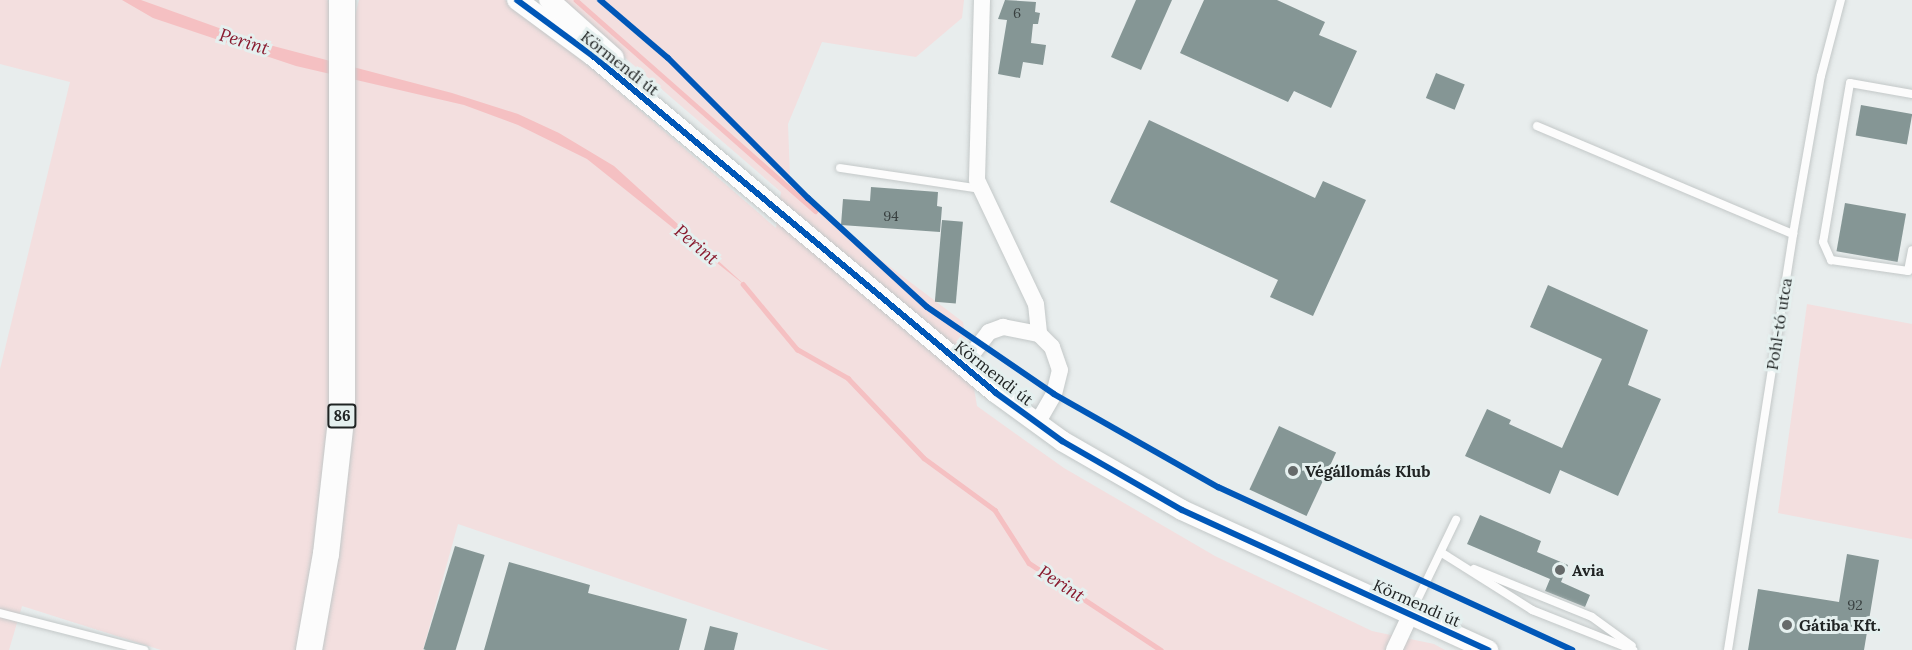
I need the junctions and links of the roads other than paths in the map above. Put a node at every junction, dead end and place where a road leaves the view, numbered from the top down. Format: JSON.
{"nodes":[{"id":1,"x":517,"y":0,"type":"edge"},
{"id":2,"x":549,"y":0,"type":"edge"},
{"id":3,"x":982,"y":0,"type":"edge"},
{"id":4,"x":1841,"y":0,"type":"edge"},
{"id":5,"x":340,"y":8,"type":"edge"},
{"id":6,"x":1912,"y":94,"type":"edge"},
{"id":7,"x":1537,"y":126,"type":"dead end"},
{"id":8,"x":840,"y":168,"type":"dead end"},
{"id":9,"x":742,"y":180,"type":"junction"},
{"id":10,"x":980,"y":189,"type":"junction"},
{"id":11,"x":1793,"y":234,"type":"junction"},
{"id":12,"x":1912,"y":250,"type":"edge"},
{"id":13,"x":1039,"y":334,"type":"junction"},
{"id":14,"x":963,"y":366,"type":"junction"},
{"id":15,"x":1037,"y":424,"type":"junction"},
{"id":16,"x":1455,"y":520,"type":"dead end"},
{"id":17,"x":1442,"y":553,"type":"junction"},
{"id":18,"x":1456,"y":562,"type":"junction"},
{"id":19,"x":0,"y":613,"type":"edge"},
{"id":20,"x":1410,"y":615,"type":"junction"},
{"id":21,"x":144,"y":650,"type":"edge"},
{"id":22,"x":309,"y":650,"type":"edge"},
{"id":23,"x":1394,"y":650,"type":"edge"},
{"id":24,"x":1488,"y":650,"type":"edge"},
{"id":25,"x":1635,"y":650,"type":"edge"},
{"id":26,"x":1728,"y":650,"type":"edge"}],
"edges":[{"from":1,"to":9,"type":"street","name":"Körmendi út"},
{"from":2,"to":9,"type":"street","name":"Körmendi út"},
{"from":3,"to":10,"type":"street"},
{"from":4,"to":11,"type":"lane","name":"Pohl-tó utca"},
{"from":5,"to":22,"type":"main road","number":"86"},
{"from":6,"to":12,"type":"lane"},
{"from":7,"to":11,"type":"lane"},
{"from":8,"to":10,"type":"lane"},
{"from":9,"to":14,"type":"street","name":"Körmendi út"},
{"from":10,"to":13,"type":"street"},
{"from":11,"to":26,"type":"lane","name":"Pohl-tó utca"},
{"from":13,"to":14,"type":"street"},
{"from":13,"to":15,"type":"street"},
{"from":14,"to":15,"type":"street","name":"Körmendi út"},
{"from":15,"to":20,"type":"street","name":"Körmendi út"},
{"from":16,"to":17,"type":"lane"},
{"from":17,"to":18,"type":"lane"},
{"from":17,"to":20,"type":"lane"},
{"from":18,"to":25,"type":"lane"},
{"from":18,"to":25,"type":"lane"},
{"from":19,"to":21,"type":"lane"},
{"from":20,"to":23,"type":"street"},
{"from":20,"to":24,"type":"street","name":"Körmendi út"}]}
